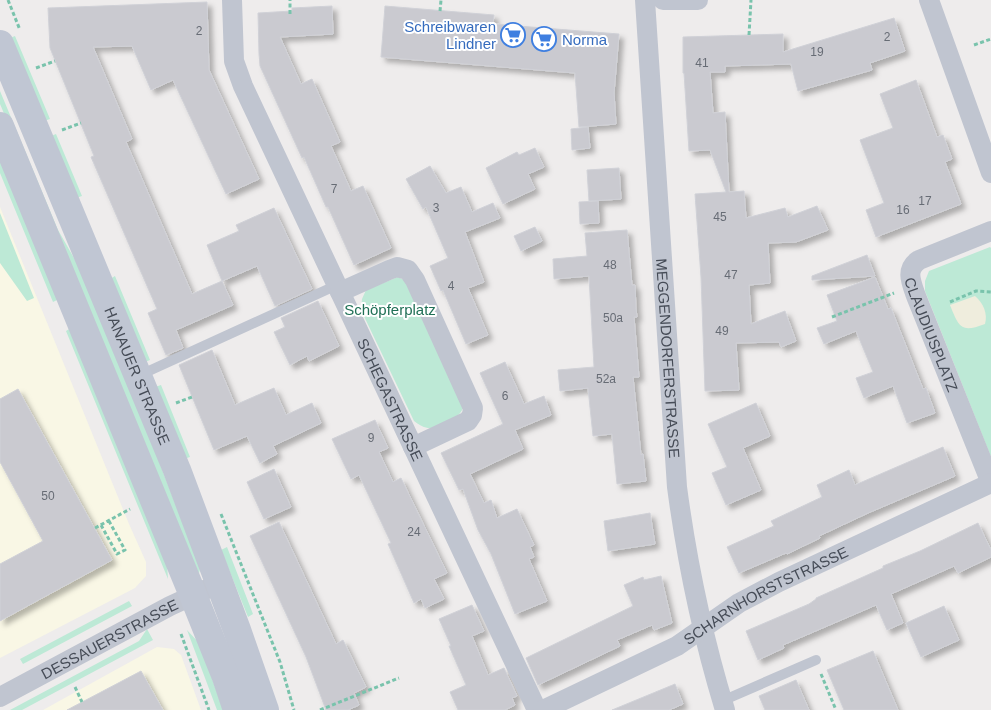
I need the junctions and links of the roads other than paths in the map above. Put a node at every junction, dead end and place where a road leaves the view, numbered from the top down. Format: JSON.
{"nodes":[{"id":1,"x":232,"y":0,"type":"edge"},
{"id":2,"x":645,"y":0,"type":"edge"},
{"id":3,"x":662,"y":0,"type":"edge"},
{"id":4,"x":698,"y":0,"type":"edge"},
{"id":5,"x":929,"y":0,"type":"edge"},
{"id":6,"x":0,"y":44,"type":"edge"},
{"id":7,"x":0,"y":126,"type":"edge"},
{"id":8,"x":991,"y":173,"type":"edge"},
{"id":9,"x":991,"y":231,"type":"edge"},
{"id":10,"x":338,"y":289,"type":"junction"},
{"id":11,"x":138,"y":376,"type":"junction"},
{"id":12,"x":413,"y":447,"type":"junction"},
{"id":13,"x":991,"y":483,"type":"edge"},
{"id":14,"x":220,"y":583,"type":"junction"},
{"id":15,"x":193,"y":595,"type":"junction"},
{"id":16,"x":704,"y":628,"type":"junction"},
{"id":17,"x":816,"y":660,"type":"road end"},
{"id":18,"x":0,"y":697,"type":"edge"},
{"id":19,"x":724,"y":705,"type":"edge"},
{"id":20,"x":237,"y":710,"type":"edge"},
{"id":21,"x":265,"y":710,"type":"edge"},
{"id":22,"x":537,"y":710,"type":"edge"},
{"id":23,"x":543,"y":710,"type":"edge"}],
"edges":[{"from":1,"to":10,"type":"street","name":"SCHEGASTRASSE"},
{"from":2,"to":16,"type":"street","name":"MEGGENDORFERSTRASSE"},
{"from":3,"to":4,"type":"street"},
{"from":5,"to":8,"type":"street"},
{"from":6,"to":11,"type":"main road","name":"HANAUER STRASSE"},
{"from":7,"to":15,"type":"main road","name":"HANAUER STRASSE"},
{"from":9,"to":13,"type":"street","name":"CLAUDIUSPLATZ"},
{"from":10,"to":11,"type":"lane"},
{"from":10,"to":12,"type":"street","name":"SCHEGASTRASSE"},
{"from":10,"to":12,"type":"street"},
{"from":11,"to":14,"type":"main road","name":"HANAUER STRASSE"},
{"from":12,"to":22,"type":"street","name":"SCHEGASTRASSE"},
{"from":13,"to":16,"type":"street","name":"SCHARNHORSTSTRASSE"},
{"from":14,"to":15,"type":"street","name":"DESSAUERSTRASSE"},
{"from":14,"to":21,"type":"main road","name":"HANAUER STRASSE"},
{"from":15,"to":18,"type":"street","name":"DESSAUERSTRASSE"},
{"from":15,"to":20,"type":"main road","name":"HANAUER STRASSE"},
{"from":16,"to":19,"type":"street","name":"MEGGENDORFERSTRASSE"},
{"from":16,"to":23,"type":"street","name":"SCHARNHORSTSTRASSE"},
{"from":17,"to":19,"type":"lane"}]}
